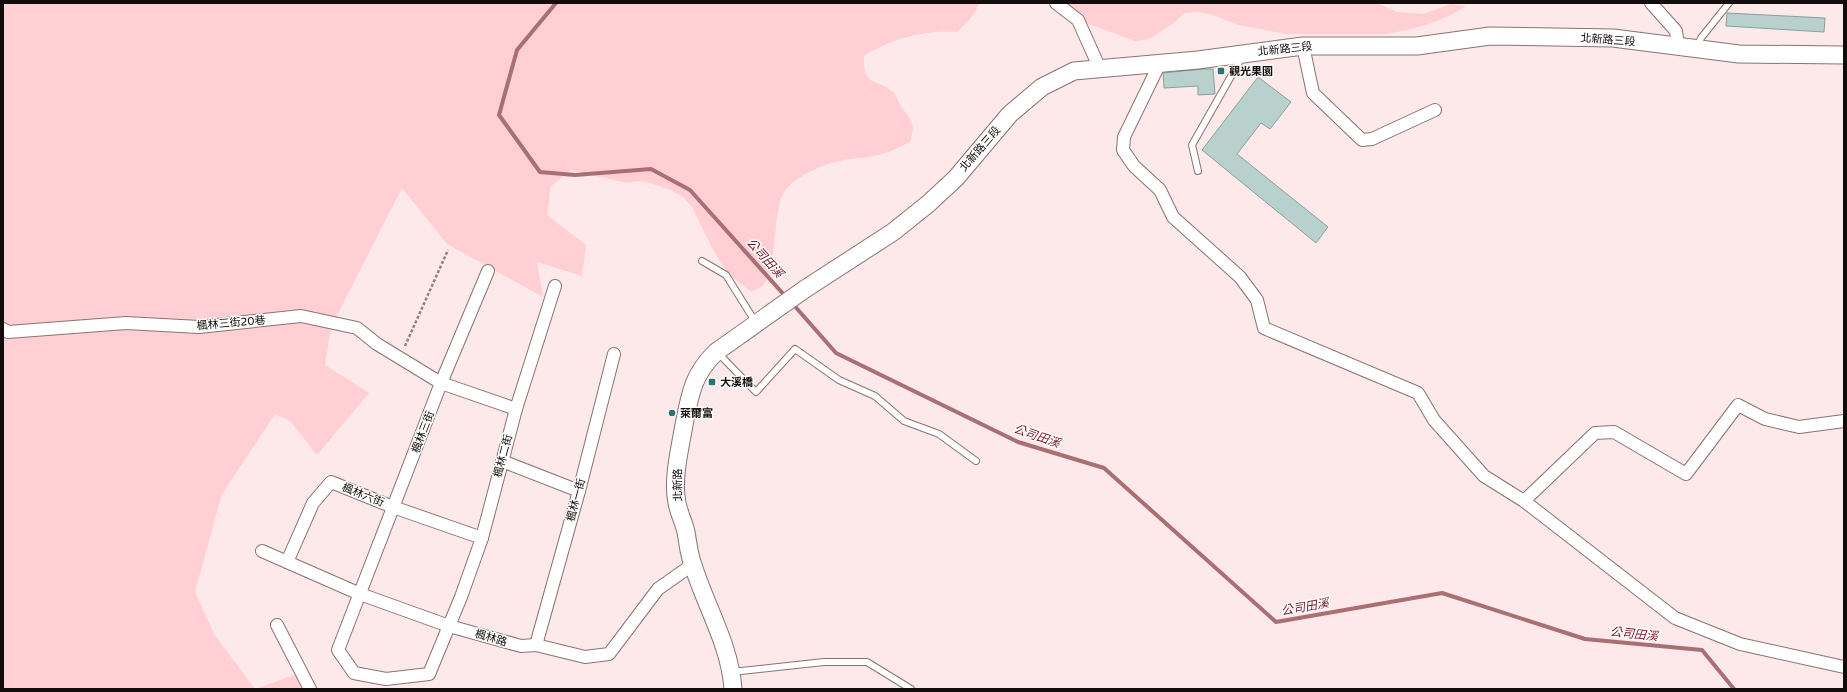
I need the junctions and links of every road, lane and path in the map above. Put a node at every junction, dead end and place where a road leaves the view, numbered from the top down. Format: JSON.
{"nodes":[{"id":1,"x":1057,"y":3,"type":"edge"},
{"id":2,"x":1651,"y":3,"type":"edge"},
{"id":3,"x":1729,"y":3,"type":"edge"},
{"id":4,"x":1303,"y":46,"type":"junction"},
{"id":5,"x":1678,"y":46,"type":"junction"},
{"id":6,"x":1696,"y":48,"type":"junction"},
{"id":7,"x":1244,"y":53,"type":"junction"},
{"id":8,"x":1844,"y":55,"type":"edge"},
{"id":9,"x":1160,"y":63,"type":"junction"},
{"id":10,"x":1100,"y":69,"type":"junction"},
{"id":11,"x":1435,"y":110,"type":"dead end"},
{"id":12,"x":1198,"y":171,"type":"dead end"},
{"id":13,"x":448,"y":250,"type":"dead end"},
{"id":14,"x":702,"y":261,"type":"dead end"},
{"id":15,"x":488,"y":271,"type":"dead end"},
{"id":16,"x":555,"y":286,"type":"dead end"},
{"id":17,"x":773,"y":312,"type":"joint"},
{"id":18,"x":757,"y":324,"type":"junction"},
{"id":19,"x":3,"y":330,"type":"edge"},
{"id":20,"x":716,"y":352,"type":"junction"},
{"id":21,"x":614,"y":354,"type":"dead end"},
{"id":22,"x":400,"y":357,"type":"junction"},
{"id":23,"x":441,"y":384,"type":"junction"},
{"id":24,"x":516,"y":409,"type":"junction"},
{"id":25,"x":1844,"y":421,"type":"edge"},
{"id":26,"x":502,"y":461,"type":"junction"},
{"id":27,"x":976,"y":461,"type":"dead end"},
{"id":28,"x":579,"y":491,"type":"junction"},
{"id":29,"x":1524,"y":501,"type":"junction"},
{"id":30,"x":393,"y":508,"type":"junction"},
{"id":31,"x":482,"y":538,"type":"junction"},
{"id":32,"x":262,"y":551,"type":"dead end"},
{"id":33,"x":287,"y":562,"type":"junction"},
{"id":34,"x":692,"y":565,"type":"junction"},
{"id":35,"x":360,"y":594,"type":"junction"},
{"id":36,"x":277,"y":625,"type":"dead end"},
{"id":37,"x":449,"y":626,"type":"junction"},
{"id":38,"x":536,"y":645,"type":"junction"},
{"id":39,"x":1844,"y":667,"type":"edge"},
{"id":40,"x":732,"y":672,"type":"junction"},
{"id":41,"x":310,"y":689,"type":"edge"},
{"id":42,"x":733,"y":689,"type":"edge"},
{"id":43,"x":910,"y":689,"type":"edge"}],
"edges":[{"from":1,"to":10,"type":"street"},
{"from":2,"to":5,"type":"street"},
{"from":3,"to":6,"type":"lane"},
{"from":4,"to":5,"type":"main road","name":"北新路三段"},
{"from":4,"to":7,"type":"main road","name":"北新路三段"},
{"from":4,"to":11,"type":"street"},
{"from":5,"to":6,"type":"main road","name":"北新路三段"},
{"from":6,"to":8,"type":"main road","name":"北新路三段"},
{"from":7,"to":9,"type":"main road","name":"北新路三段"},
{"from":7,"to":12,"type":"lane"},
{"from":9,"to":10,"type":"main road","name":"北新路三段"},
{"from":9,"to":29,"type":"street"},
{"from":10,"to":17,"type":"main road","name":"北新路三段"},
{"from":13,"to":22,"type":"path"},
{"from":14,"to":18,"type":"lane"},
{"from":15,"to":23,"type":"street","name":"楓林三街"},
{"from":16,"to":24,"type":"street","name":"楓林二街"},
{"from":17,"to":18,"type":"main road","name":"北新路"},
{"from":18,"to":20,"type":"main road","name":"北新路"},
{"from":19,"to":22,"type":"street","name":"楓林三街20巷"},
{"from":20,"to":27,"type":"lane"},
{"from":20,"to":34,"type":"main road","name":"北新路"},
{"from":21,"to":28,"type":"street","name":"楓林一街"},
{"from":22,"to":23,"type":"street","name":"楓林三街20巷"},
{"from":23,"to":24,"type":"street","name":"楓林三街20巷"},
{"from":23,"to":30,"type":"street","name":"楓林三街"},
{"from":24,"to":26,"type":"street","name":"楓林二街"},
{"from":25,"to":29,"type":"street"},
{"from":26,"to":28,"type":"street"},
{"from":26,"to":31,"type":"street","name":"楓林二街"},
{"from":28,"to":38,"type":"street","name":"楓林一街"},
{"from":29,"to":39,"type":"street"},
{"from":30,"to":31,"type":"street","name":"楓林六街"},
{"from":30,"to":33,"type":"street","name":"楓林六街"},
{"from":30,"to":35,"type":"street","name":"楓林三街"},
{"from":31,"to":37,"type":"street","name":"楓林二街"},
{"from":32,"to":33,"type":"street","name":"楓林路"},
{"from":33,"to":35,"type":"street","name":"楓林路"},
{"from":34,"to":38,"type":"street","name":"楓林路"},
{"from":34,"to":40,"type":"main road","name":"北新路"},
{"from":35,"to":37,"type":"street","name":"楓林路"},
{"from":35,"to":37,"type":"street","name":"楓林三街"},
{"from":36,"to":41,"type":"street"},
{"from":37,"to":38,"type":"street","name":"楓林路"},
{"from":40,"to":42,"type":"main road","name":"北新路"},
{"from":40,"to":43,"type":"lane"}]}
